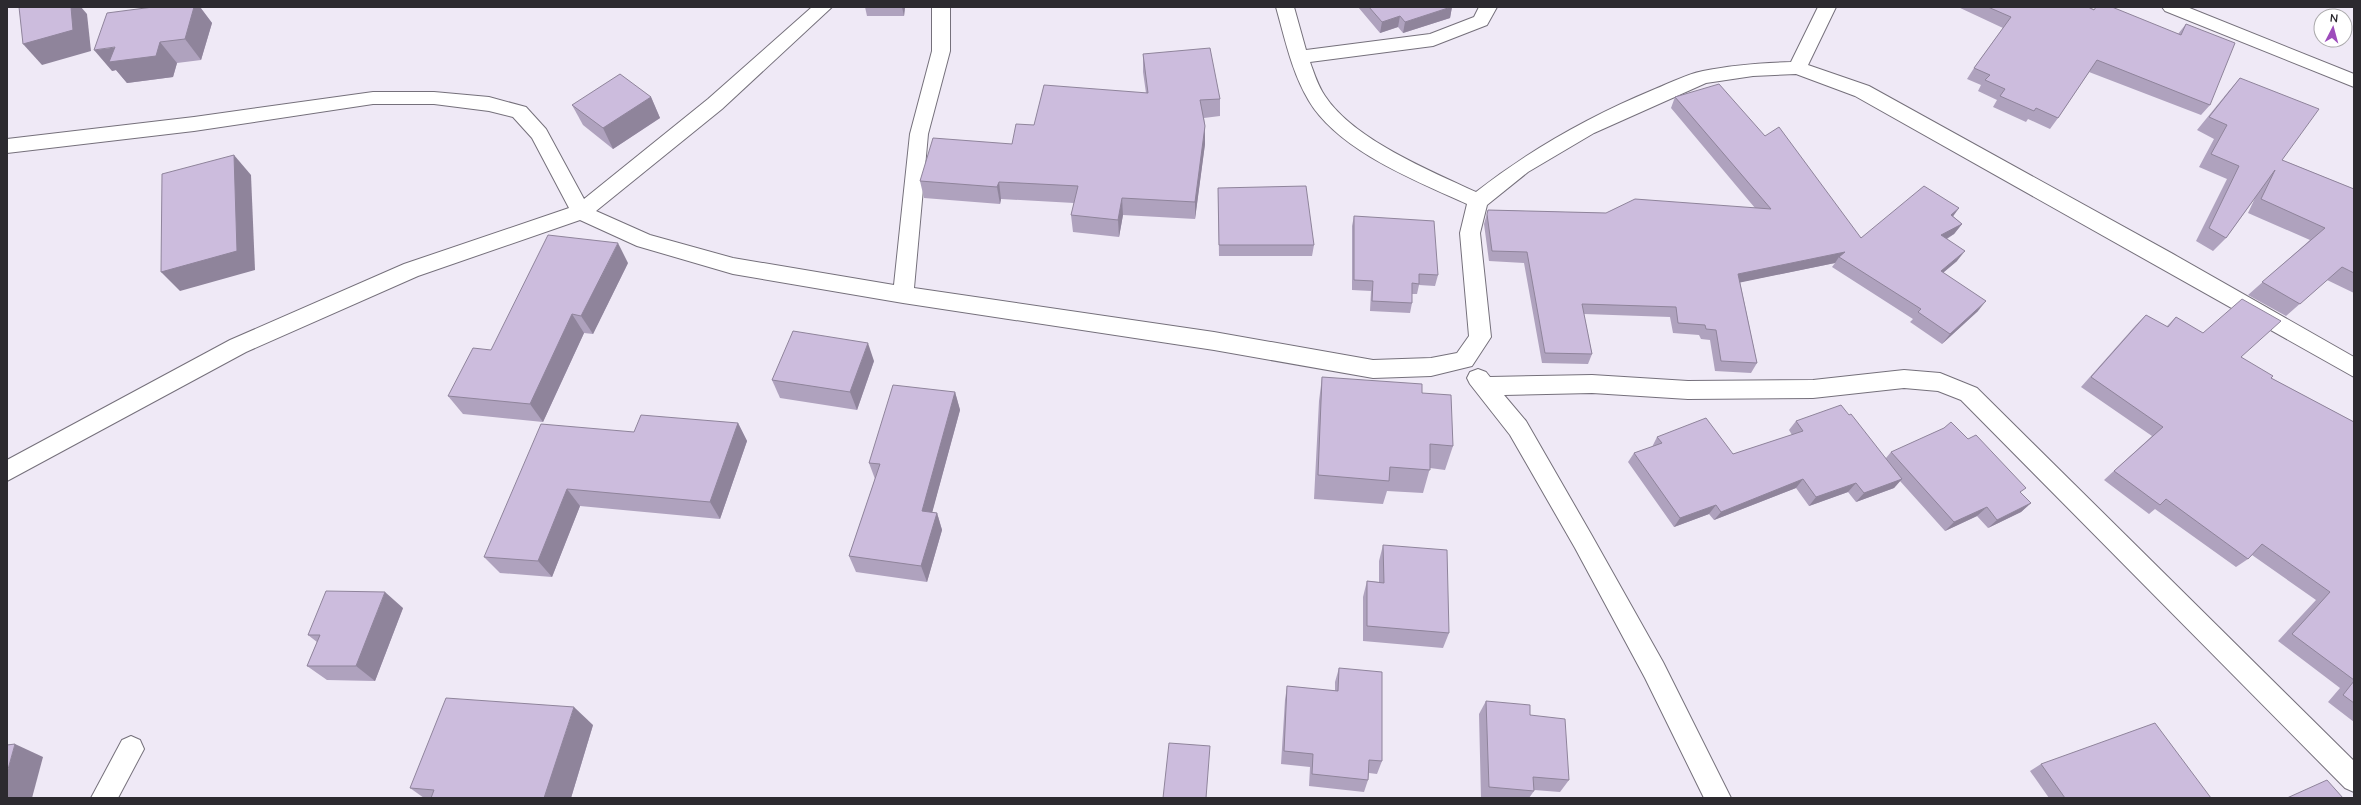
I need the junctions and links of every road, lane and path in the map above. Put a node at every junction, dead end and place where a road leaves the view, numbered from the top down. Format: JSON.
{"nodes":[{"id":1,"x":823,"y":7,"type":"edge"},
{"id":2,"x":941,"y":7,"type":"edge"},
{"id":3,"x":1285,"y":7,"type":"edge"},
{"id":4,"x":1488,"y":7,"type":"edge"},
{"id":5,"x":1827,"y":7,"type":"edge"},
{"id":6,"x":2171,"y":7,"type":"edge"},
{"id":7,"x":1300,"y":57,"type":"junction"},
{"id":8,"x":1798,"y":68,"type":"junction"},
{"id":9,"x":2354,"y":81,"type":"edge"},
{"id":10,"x":7,"y":146,"type":"edge"},
{"id":11,"x":1478,"y":201,"type":"junction"},
{"id":12,"x":582,"y":212,"type":"junction"},
{"id":13,"x":903,"y":295,"type":"junction"},
{"id":14,"x":1464,"y":360,"type":"junction"},
{"id":15,"x":2354,"y":368,"type":"edge"},
{"id":16,"x":1484,"y":386,"type":"junction"},
{"id":17,"x":7,"y":471,"type":"edge"},
{"id":18,"x":130,"y":748,"type":"dead end"},
{"id":19,"x":2354,"y":779,"type":"edge"},
{"id":20,"x":104,"y":798,"type":"edge"},
{"id":21,"x":1718,"y":798,"type":"edge"}],
"edges":[{"from":1,"to":12,"type":"street"},
{"from":2,"to":13,"type":"street"},
{"from":3,"to":7,"type":"street"},
{"from":4,"to":7,"type":"street"},
{"from":5,"to":8,"type":"street"},
{"from":6,"to":9,"type":"street"},
{"from":7,"to":11,"type":"street"},
{"from":8,"to":11,"type":"street"},
{"from":8,"to":15,"type":"street"},
{"from":10,"to":12,"type":"street"},
{"from":11,"to":14,"type":"street"},
{"from":12,"to":13,"type":"street"},
{"from":12,"to":17,"type":"street"},
{"from":13,"to":14,"type":"street"},
{"from":14,"to":16,"type":"street"},
{"from":16,"to":19,"type":"street"},
{"from":16,"to":21,"type":"street"},
{"from":18,"to":20,"type":"street"}]}
